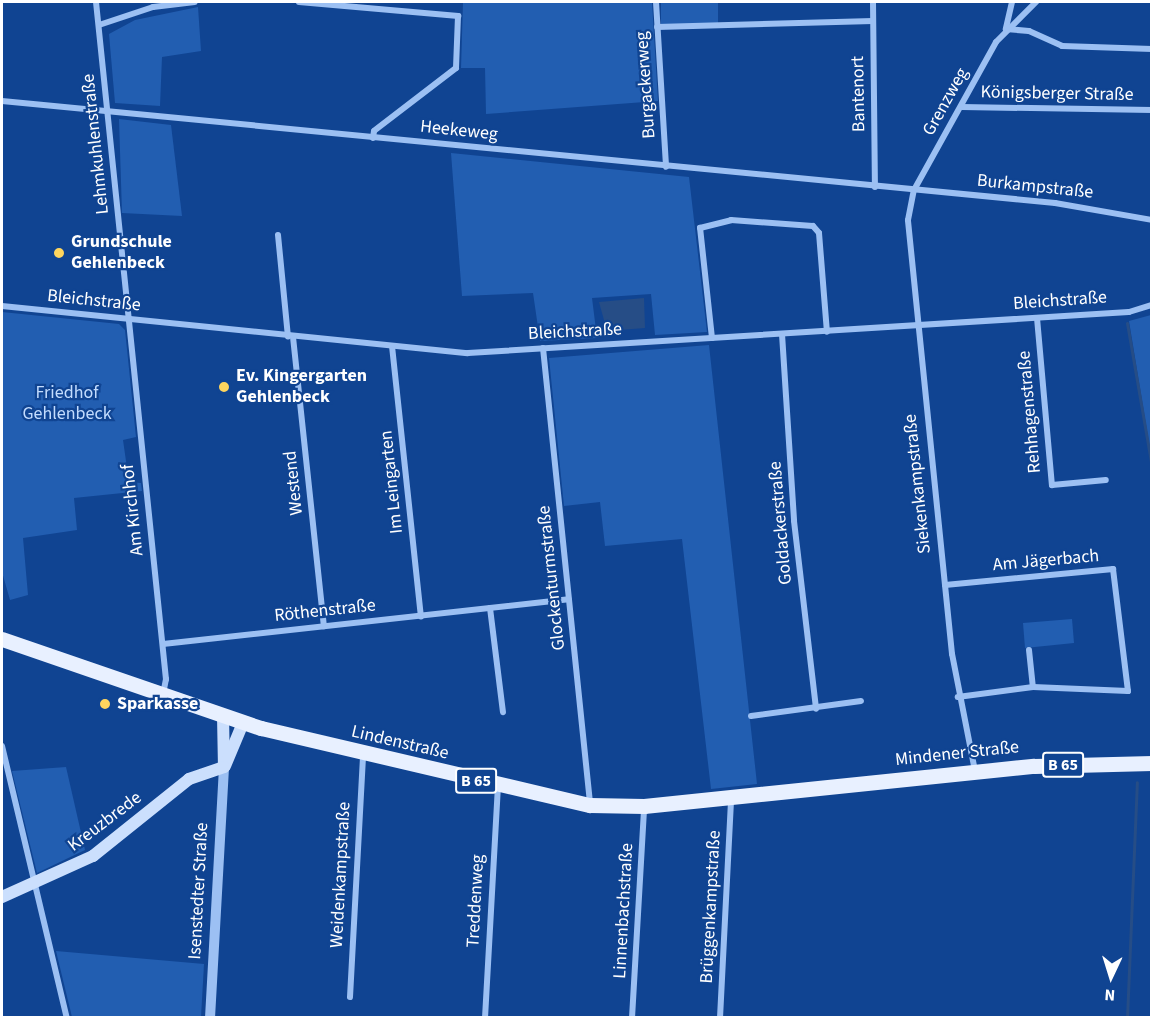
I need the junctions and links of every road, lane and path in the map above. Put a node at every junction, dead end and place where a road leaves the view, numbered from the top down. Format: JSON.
{"nodes":[{"id":1,"x":96,"y":2,"type":"edge"},
{"id":2,"x":195,"y":2,"type":"edge"},
{"id":3,"x":299,"y":2,"type":"edge"},
{"id":4,"x":656,"y":2,"type":"edge"},
{"id":5,"x":873,"y":2,"type":"edge"},
{"id":6,"x":1012,"y":2,"type":"edge"},
{"id":7,"x":1036,"y":2,"type":"edge"},
{"id":8,"x":873,"y":21,"type":"junction"},
{"id":9,"x":99,"y":25,"type":"junction"},
{"id":10,"x":657,"y":27,"type":"junction"},
{"id":11,"x":1006,"y":29,"type":"junction"},
{"id":12,"x":1152,"y":50,"type":"edge"},
{"id":13,"x":2,"y":101,"type":"edge"},
{"id":14,"x":962,"y":107,"type":"junction"},
{"id":15,"x":107,"y":110,"type":"junction"},
{"id":16,"x":1152,"y":110,"type":"edge"},
{"id":17,"x":373,"y":138,"type":"junction"},
{"id":18,"x":666,"y":167,"type":"junction"},
{"id":19,"x":875,"y":187,"type":"junction"},
{"id":20,"x":914,"y":190,"type":"junction"},
{"id":21,"x":1152,"y":220,"type":"edge"},
{"id":22,"x":278,"y":235,"type":"dead end"},
{"id":23,"x":1152,"y":305,"type":"edge"},
{"id":24,"x":2,"y":306,"type":"edge"},
{"id":25,"x":1037,"y":318,"type":"junction"},
{"id":26,"x":131,"y":319,"type":"junction"},
{"id":27,"x":916,"y":326,"type":"junction"},
{"id":28,"x":827,"y":332,"type":"junction"},
{"id":29,"x":782,"y":334,"type":"junction"},
{"id":30,"x":291,"y":337,"type":"junction"},
{"id":31,"x":712,"y":338,"type":"junction"},
{"id":32,"x":392,"y":346,"type":"junction"},
{"id":33,"x":543,"y":348,"type":"junction"},
{"id":34,"x":1106,"y":480,"type":"dead end"},
{"id":35,"x":945,"y":585,"type":"junction"},
{"id":36,"x":569,"y":599,"type":"junction"},
{"id":37,"x":490,"y":608,"type":"junction"},
{"id":38,"x":421,"y":616,"type":"junction"},
{"id":39,"x":324,"y":626,"type":"junction"},
{"id":40,"x":2,"y":639,"type":"edge"},
{"id":41,"x":163,"y":644,"type":"junction"},
{"id":42,"x":1029,"y":650,"type":"dead end"},
{"id":43,"x":1033,"y":687,"type":"junction"},
{"id":44,"x":163,"y":696,"type":"junction"},
{"id":45,"x":958,"y":697,"type":"junction"},
{"id":46,"x":861,"y":700,"type":"dead end"},
{"id":47,"x":816,"y":709,"type":"junction"},
{"id":48,"x":503,"y":711,"type":"dead end"},
{"id":49,"x":223,"y":716,"type":"junction"},
{"id":50,"x":751,"y":716,"type":"dead end"},
{"id":51,"x":243,"y":723,"type":"junction"},
{"id":52,"x":2,"y":746,"type":"edge"},
{"id":53,"x":363,"y":754,"type":"junction"},
{"id":54,"x":1152,"y":763,"type":"edge"},
{"id":55,"x":224,"y":767,"type":"junction"},
{"id":56,"x":976,"y":772,"type":"junction"},
{"id":57,"x":498,"y":786,"type":"junction"},
{"id":58,"x":838,"y":786,"type":"joint"},
{"id":59,"x":731,"y":797,"type":"junction"},
{"id":60,"x":590,"y":804,"type":"junction"},
{"id":61,"x":644,"y":806,"type":"junction"},
{"id":62,"x":35,"y":886,"type":"junction"},
{"id":63,"x":2,"y":897,"type":"edge"},
{"id":64,"x":350,"y":997,"type":"dead end"},
{"id":65,"x":67,"y":1017,"type":"edge"},
{"id":66,"x":210,"y":1017,"type":"edge"},
{"id":67,"x":485,"y":1017,"type":"edge"},
{"id":68,"x":632,"y":1017,"type":"edge"},
{"id":69,"x":720,"y":1017,"type":"edge"}],
"edges":[{"from":1,"to":9,"type":"street","name":"Lehmkuhlenstraße"},
{"from":2,"to":9,"type":"street"},
{"from":3,"to":17,"type":"street"},
{"from":4,"to":10,"type":"street","name":"Burgackerweg"},
{"from":5,"to":8,"type":"street","name":"Bantenort"},
{"from":6,"to":11,"type":"street","name":"Grenzweg"},
{"from":7,"to":11,"type":"street","name":"Grenzweg"},
{"from":8,"to":10,"type":"street"},
{"from":8,"to":19,"type":"street","name":"Bantenort"},
{"from":9,"to":15,"type":"street","name":"Lehmkuhlenstraße"},
{"from":10,"to":18,"type":"street","name":"Burgackerweg"},
{"from":11,"to":12,"type":"street"},
{"from":11,"to":14,"type":"street","name":"Grenzweg"},
{"from":13,"to":15,"type":"street","name":"Heekeweg"},
{"from":14,"to":16,"type":"street","name":"Königsberger Straße"},
{"from":14,"to":20,"type":"street","name":"Grenzweg"},
{"from":15,"to":17,"type":"street","name":"Heekeweg"},
{"from":15,"to":26,"type":"street","name":"Lehmkuhlenstraße"},
{"from":17,"to":18,"type":"street","name":"Heekeweg"},
{"from":18,"to":19,"type":"street","name":"Heekeweg"},
{"from":19,"to":20,"type":"street","name":"Heekeweg"},
{"from":20,"to":21,"type":"street","name":"Burkampstraße"},
{"from":20,"to":27,"type":"street","name":"Siekenkampstraße"},
{"from":22,"to":30,"type":"street","name":"Westend"},
{"from":23,"to":25,"type":"street","name":"Bleichstraße"},
{"from":24,"to":26,"type":"street","name":"Bleichstraße"},
{"from":25,"to":27,"type":"street","name":"Bleichstraße"},
{"from":25,"to":34,"type":"street","name":"Rehhagenstraße"},
{"from":26,"to":30,"type":"street","name":"Bleichstraße"},
{"from":26,"to":41,"type":"street","name":"Am Kirchhof"},
{"from":27,"to":28,"type":"street","name":"Bleichstraße"},
{"from":27,"to":35,"type":"street","name":"Siekenkampstraße"},
{"from":28,"to":29,"type":"street","name":"Bleichstraße"},
{"from":28,"to":31,"type":"street"},
{"from":29,"to":31,"type":"street","name":"Bleichstraße"},
{"from":29,"to":47,"type":"street","name":"Goldackerstraße"},
{"from":30,"to":32,"type":"street","name":"Bleichstraße"},
{"from":30,"to":39,"type":"street","name":"Westend"},
{"from":31,"to":33,"type":"street","name":"Bleichstraße"},
{"from":32,"to":33,"type":"street","name":"Bleichstraße"},
{"from":32,"to":38,"type":"street","name":"Im Leingarten"},
{"from":33,"to":36,"type":"street","name":"Glockenturmstraße"},
{"from":35,"to":43,"type":"street","name":"Am Jägerbach"},
{"from":35,"to":45,"type":"street","name":"Siekenkampstraße"},
{"from":36,"to":37,"type":"street","name":"Röthenstraße"},
{"from":36,"to":60,"type":"street","name":"Glockenturmstraße"},
{"from":37,"to":38,"type":"street","name":"Röthenstraße"},
{"from":37,"to":48,"type":"street"},
{"from":38,"to":39,"type":"street","name":"Röthenstraße"},
{"from":39,"to":41,"type":"street","name":"Röthenstraße"},
{"from":40,"to":44,"type":"main road","name":"Lindenstraße","number":"B 65"},
{"from":41,"to":44,"type":"street","name":"Am Kirchhof"},
{"from":42,"to":43,"type":"street"},
{"from":43,"to":45,"type":"street","name":"Am Jägerbach"},
{"from":44,"to":49,"type":"main road","name":"Lindenstraße","number":"B 65"},
{"from":45,"to":56,"type":"street","name":"Siekenkampstraße"},
{"from":46,"to":47,"type":"street"},
{"from":47,"to":50,"type":"street"},
{"from":49,"to":51,"type":"main road","name":"Lindenstraße","number":"B 65"},
{"from":49,"to":55,"type":"main road","name":"Isenstedter Straße"},
{"from":51,"to":53,"type":"main road","name":"Lindenstraße","number":"B 65"},
{"from":51,"to":55,"type":"main road","name":"Isenstedter Straße"},
{"from":52,"to":62,"type":"street"},
{"from":53,"to":57,"type":"main road","name":"Lindenstraße","number":"B 65"},
{"from":53,"to":64,"type":"street","name":"Weidenkampstraße"},
{"from":54,"to":56,"type":"main road","name":"Mindener Straße","number":"B 65"},
{"from":55,"to":62,"type":"main road","name":"Kreuzbrede"},
{"from":55,"to":66,"type":"street","name":"Isenstedter Straße"},
{"from":56,"to":58,"type":"main road","name":"Mindener Straße","number":"B 65"},
{"from":57,"to":60,"type":"main road","name":"Lindenstraße","number":"B 65"},
{"from":57,"to":67,"type":"street","name":"Treddenweg"},
{"from":58,"to":59,"type":"main road","name":"Lindenstraße","number":"B 65"},
{"from":59,"to":61,"type":"main road","name":"Lindenstraße","number":"B 65"},
{"from":59,"to":69,"type":"street","name":"Brüggenkampstraße"},
{"from":60,"to":61,"type":"main road","name":"Lindenstraße","number":"B 65"},
{"from":61,"to":68,"type":"street","name":"Linnenbachstraße"},
{"from":62,"to":63,"type":"main road","name":"Kreuzbrede"},
{"from":62,"to":65,"type":"street"}]}
